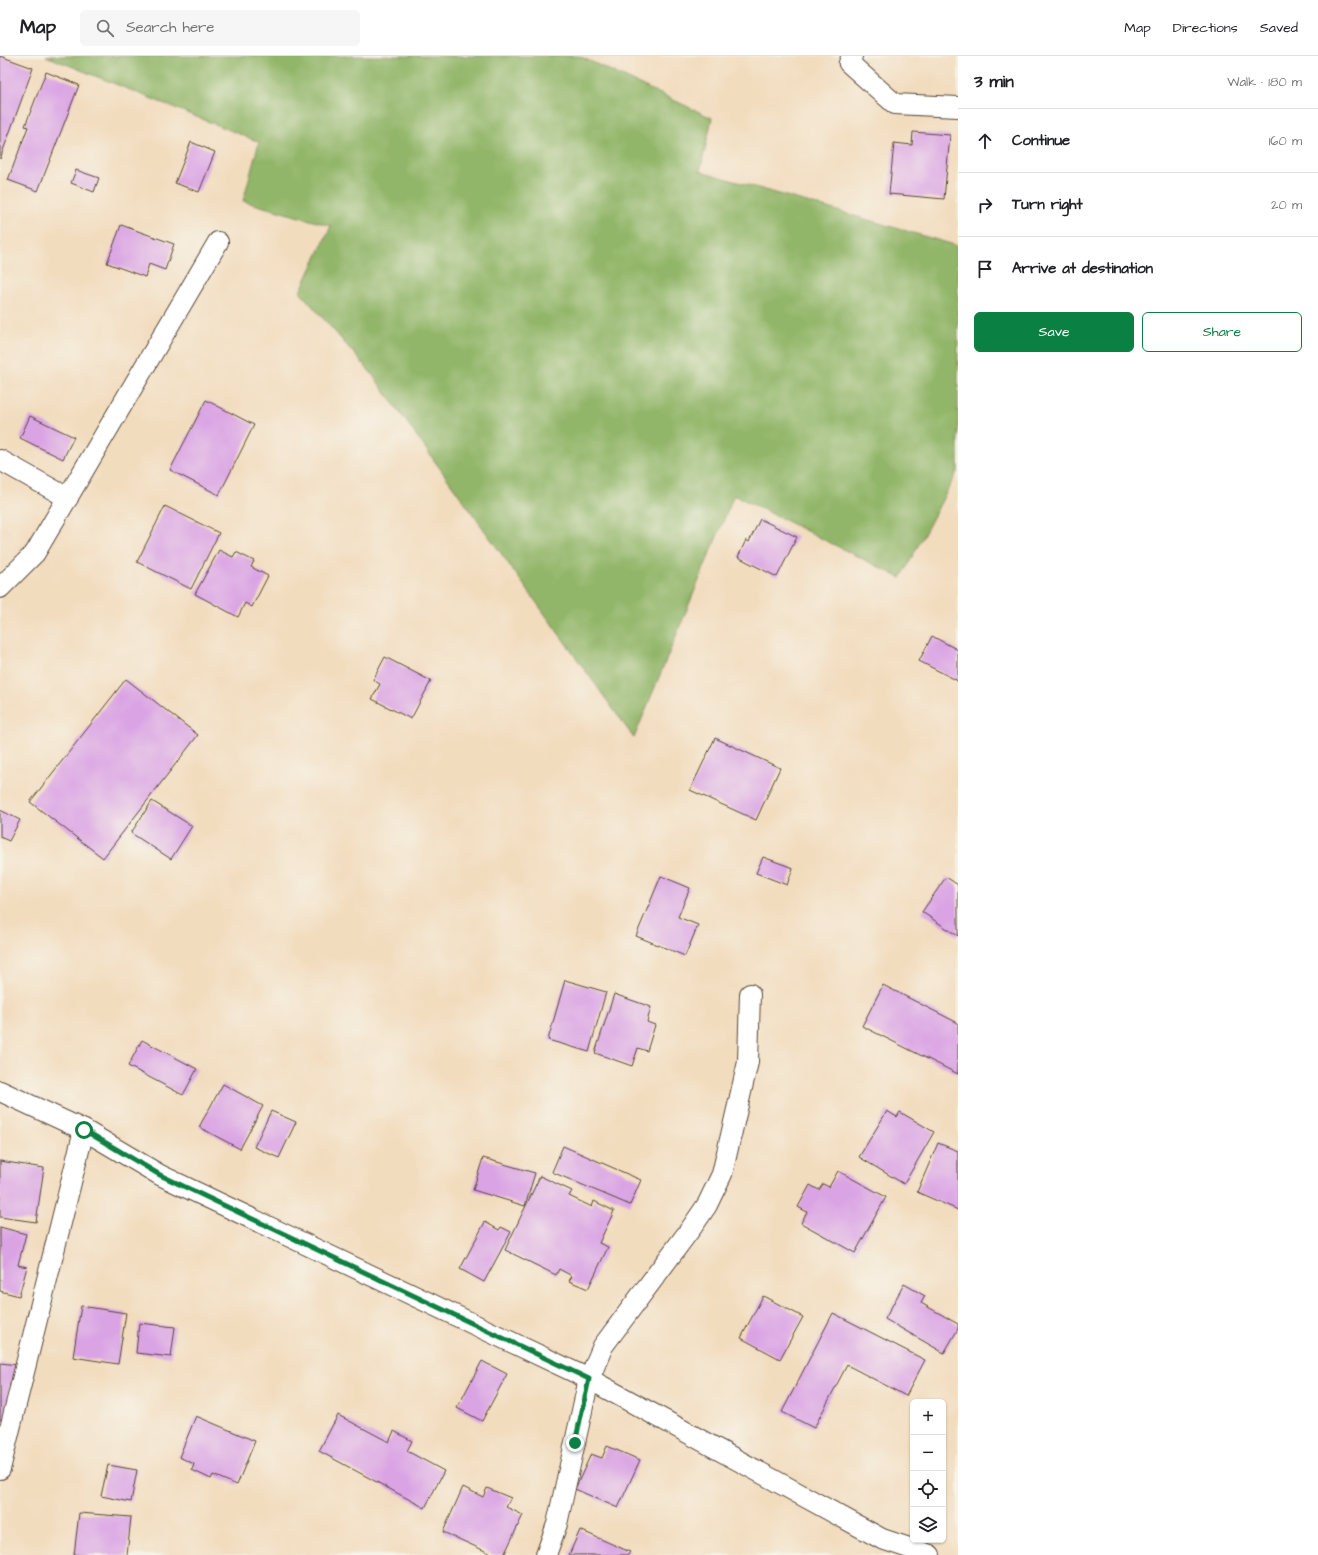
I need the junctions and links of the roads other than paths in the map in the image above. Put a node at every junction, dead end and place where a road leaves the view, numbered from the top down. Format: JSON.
{"nodes":[{"id":1,"x":852,"y":56,"type":"edge"},
{"id":2,"x":958,"y":107,"type":"edge"},
{"id":3,"x":218,"y":242,"type":"dead end"},
{"id":4,"x":0,"y":460,"type":"edge"},
{"id":5,"x":68,"y":498,"type":"junction"},
{"id":6,"x":0,"y":588,"type":"edge"},
{"id":7,"x":750,"y":994,"type":"dead end"},
{"id":8,"x":0,"y":1091,"type":"edge"},
{"id":9,"x":84,"y":1130,"type":"junction"},
{"id":10,"x":589,"y":1379,"type":"junction"},
{"id":11,"x":0,"y":1469,"type":"edge"},
{"id":12,"x":546,"y":1555,"type":"edge"},
{"id":13,"x":930,"y":1555,"type":"edge"}],
"edges":[{"from":1,"to":2,"type":"street"},
{"from":3,"to":5,"type":"street"},
{"from":4,"to":5,"type":"street"},
{"from":5,"to":6,"type":"street"},
{"from":7,"to":10,"type":"street"},
{"from":8,"to":9,"type":"street"},
{"from":9,"to":10,"type":"street"},
{"from":9,"to":11,"type":"street"},
{"from":10,"to":12,"type":"street"},
{"from":10,"to":13,"type":"street"}]}
